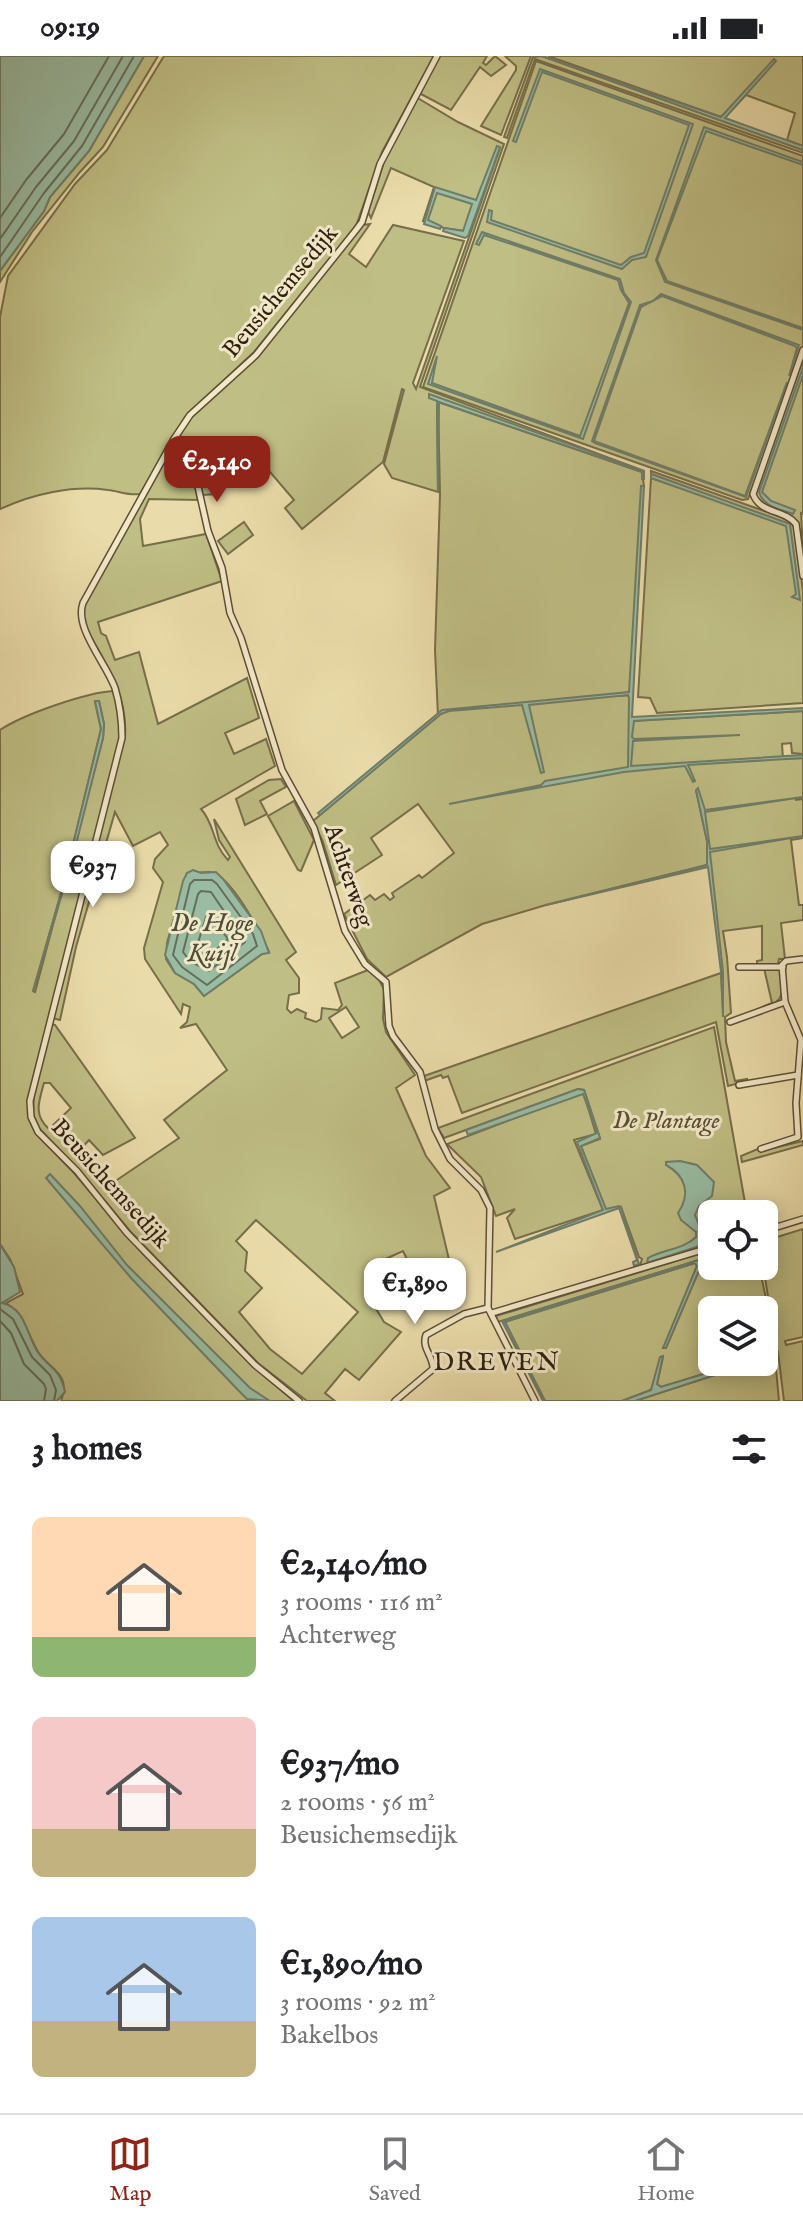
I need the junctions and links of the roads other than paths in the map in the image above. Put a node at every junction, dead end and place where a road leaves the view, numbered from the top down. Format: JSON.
{"nodes":[{"id":1,"x":437,"y":56,"type":"edge"},
{"id":2,"x":803,"y":350,"type":"edge"},
{"id":3,"x":174,"y":439,"type":"junction"},
{"id":4,"x":803,"y":576,"type":"edge"},
{"id":5,"x":803,"y":959,"type":"edge"},
{"id":6,"x":739,"y":967,"type":"dead end"},
{"id":7,"x":783,"y":967,"type":"junction"},
{"id":8,"x":785,"y":1002,"type":"junction"},
{"id":9,"x":730,"y":1022,"type":"dead end"},
{"id":10,"x":798,"y":1075,"type":"junction"},
{"id":11,"x":739,"y":1085,"type":"dead end"},
{"id":12,"x":761,"y":1149,"type":"dead end"},
{"id":13,"x":803,"y":1219,"type":"edge"},
{"id":14,"x":778,"y":1227,"type":"edge"},
{"id":15,"x":698,"y":1251,"type":"edge"},
{"id":16,"x":490,"y":1310,"type":"junction"},
{"id":17,"x":299,"y":1401,"type":"edge"},
{"id":18,"x":395,"y":1401,"type":"edge"},
{"id":19,"x":535,"y":1401,"type":"edge"}],
"edges":[{"from":1,"to":3,"type":"street","name":"Beusichemsedijk"},
{"from":2,"to":4,"type":"street"},
{"from":3,"to":16,"type":"street","name":"Achterweg"},
{"from":3,"to":17,"type":"street","name":"Beusichemsedijk"},
{"from":5,"to":7,"type":"street"},
{"from":6,"to":7,"type":"street"},
{"from":7,"to":8,"type":"street"},
{"from":8,"to":9,"type":"street"},
{"from":8,"to":10,"type":"street"},
{"from":10,"to":11,"type":"street"},
{"from":10,"to":12,"type":"street"},
{"from":13,"to":14,"type":"street"},
{"from":15,"to":16,"type":"street"},
{"from":16,"to":18,"type":"street"},
{"from":16,"to":19,"type":"street"}]}
